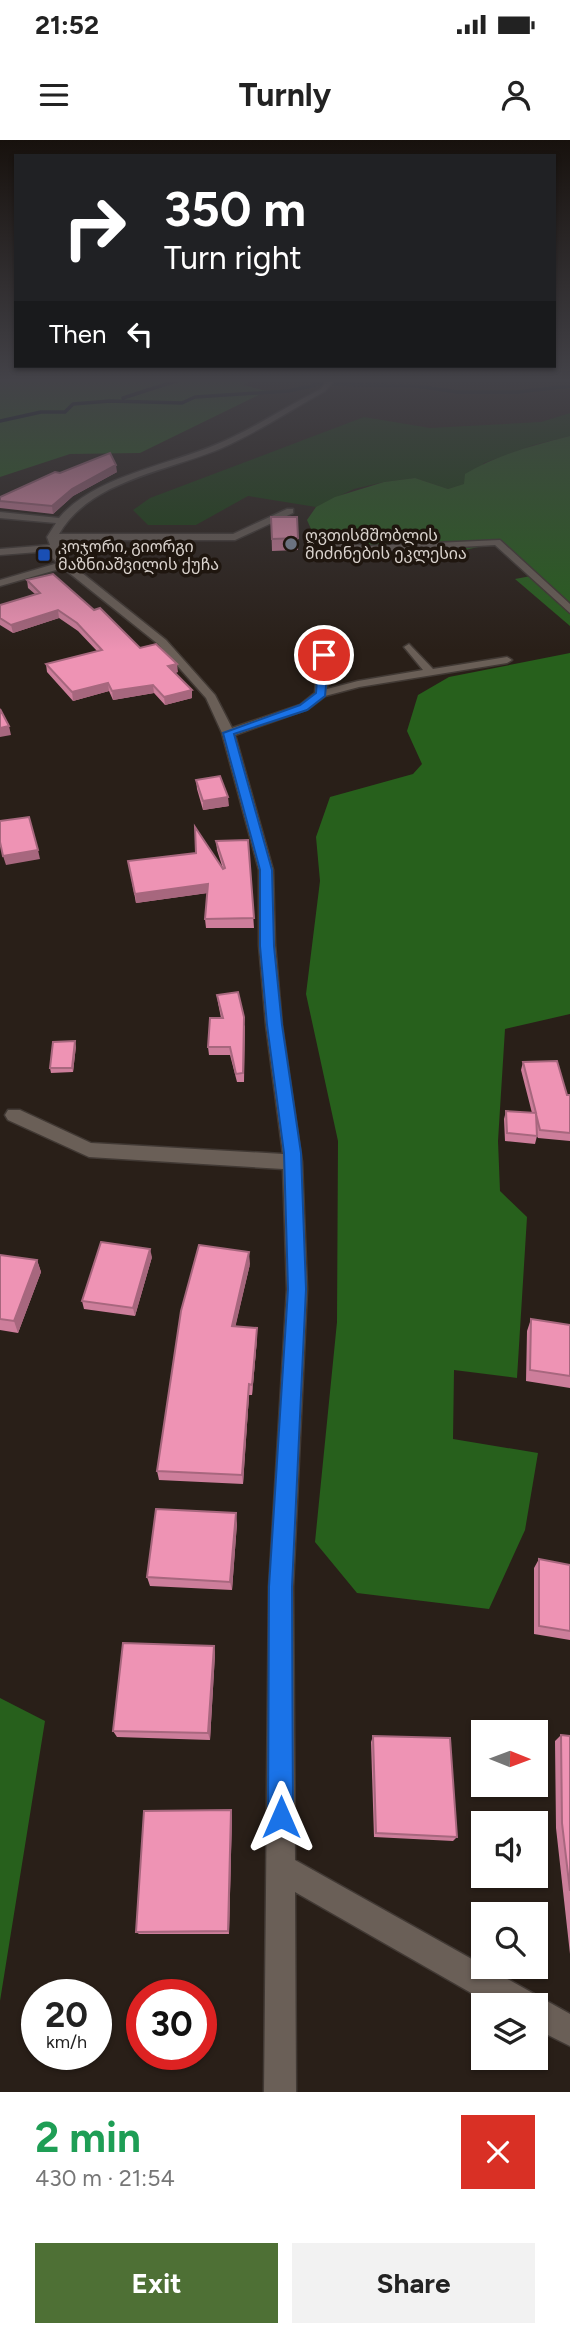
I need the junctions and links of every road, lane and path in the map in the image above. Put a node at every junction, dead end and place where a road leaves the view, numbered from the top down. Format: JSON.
{"nodes":[{"id":1,"x":160,"y":469,"type":"edge"},
{"id":2,"x":290,"y":512,"type":"dead end"},
{"id":3,"x":0,"y":515,"type":"edge"},
{"id":4,"x":59,"y":521,"type":"junction"},
{"id":5,"x":52,"y":537,"type":"junction"},
{"id":6,"x":335,"y":539,"type":"dead end"},
{"id":7,"x":52,"y":548,"type":"junction"},
{"id":8,"x":0,"y":552,"type":"edge"},
{"id":9,"x":65,"y":564,"type":"junction"},
{"id":10,"x":0,"y":583,"type":"edge"},
{"id":11,"x":570,"y":610,"type":"edge"},
{"id":12,"x":325,"y":635,"type":"dead end"},
{"id":13,"x":410,"y":647,"type":"dead end"},
{"id":14,"x":507,"y":660,"type":"dead end"},
{"id":15,"x":430,"y":672,"type":"junction"},
{"id":16,"x":321,"y":694,"type":"junction"},
{"id":17,"x":228,"y":733,"type":"junction"},
{"id":18,"x":14,"y":1115,"type":"dead end"},
{"id":19,"x":293,"y":1162,"type":"junction"},
{"id":20,"x":281,"y":1868,"type":"junction"},
{"id":21,"x":501,"y":1993,"type":"edge"},
{"id":22,"x":548,"y":2019,"type":"edge"},
{"id":23,"x":570,"y":2031,"type":"edge"},
{"id":24,"x":280,"y":2092,"type":"edge"}],
"edges":[{"from":1,"to":4,"type":"street"},
{"from":2,"to":5,"type":"street"},
{"from":3,"to":4,"type":"street"},
{"from":4,"to":5,"type":"street"},
{"from":5,"to":7,"type":"street"},
{"from":6,"to":11,"type":"street"},
{"from":7,"to":8,"type":"street"},
{"from":7,"to":9,"type":"street"},
{"from":9,"to":10,"type":"street"},
{"from":9,"to":17,"type":"street"},
{"from":12,"to":16,"type":"street"},
{"from":13,"to":15,"type":"street"},
{"from":14,"to":15,"type":"street"},
{"from":15,"to":16,"type":"street"},
{"from":16,"to":17,"type":"street"},
{"from":17,"to":19,"type":"street"},
{"from":18,"to":19,"type":"street"},
{"from":19,"to":20,"type":"street"},
{"from":20,"to":21,"type":"street"},
{"from":20,"to":24,"type":"street"},
{"from":22,"to":23,"type":"street"}]}
